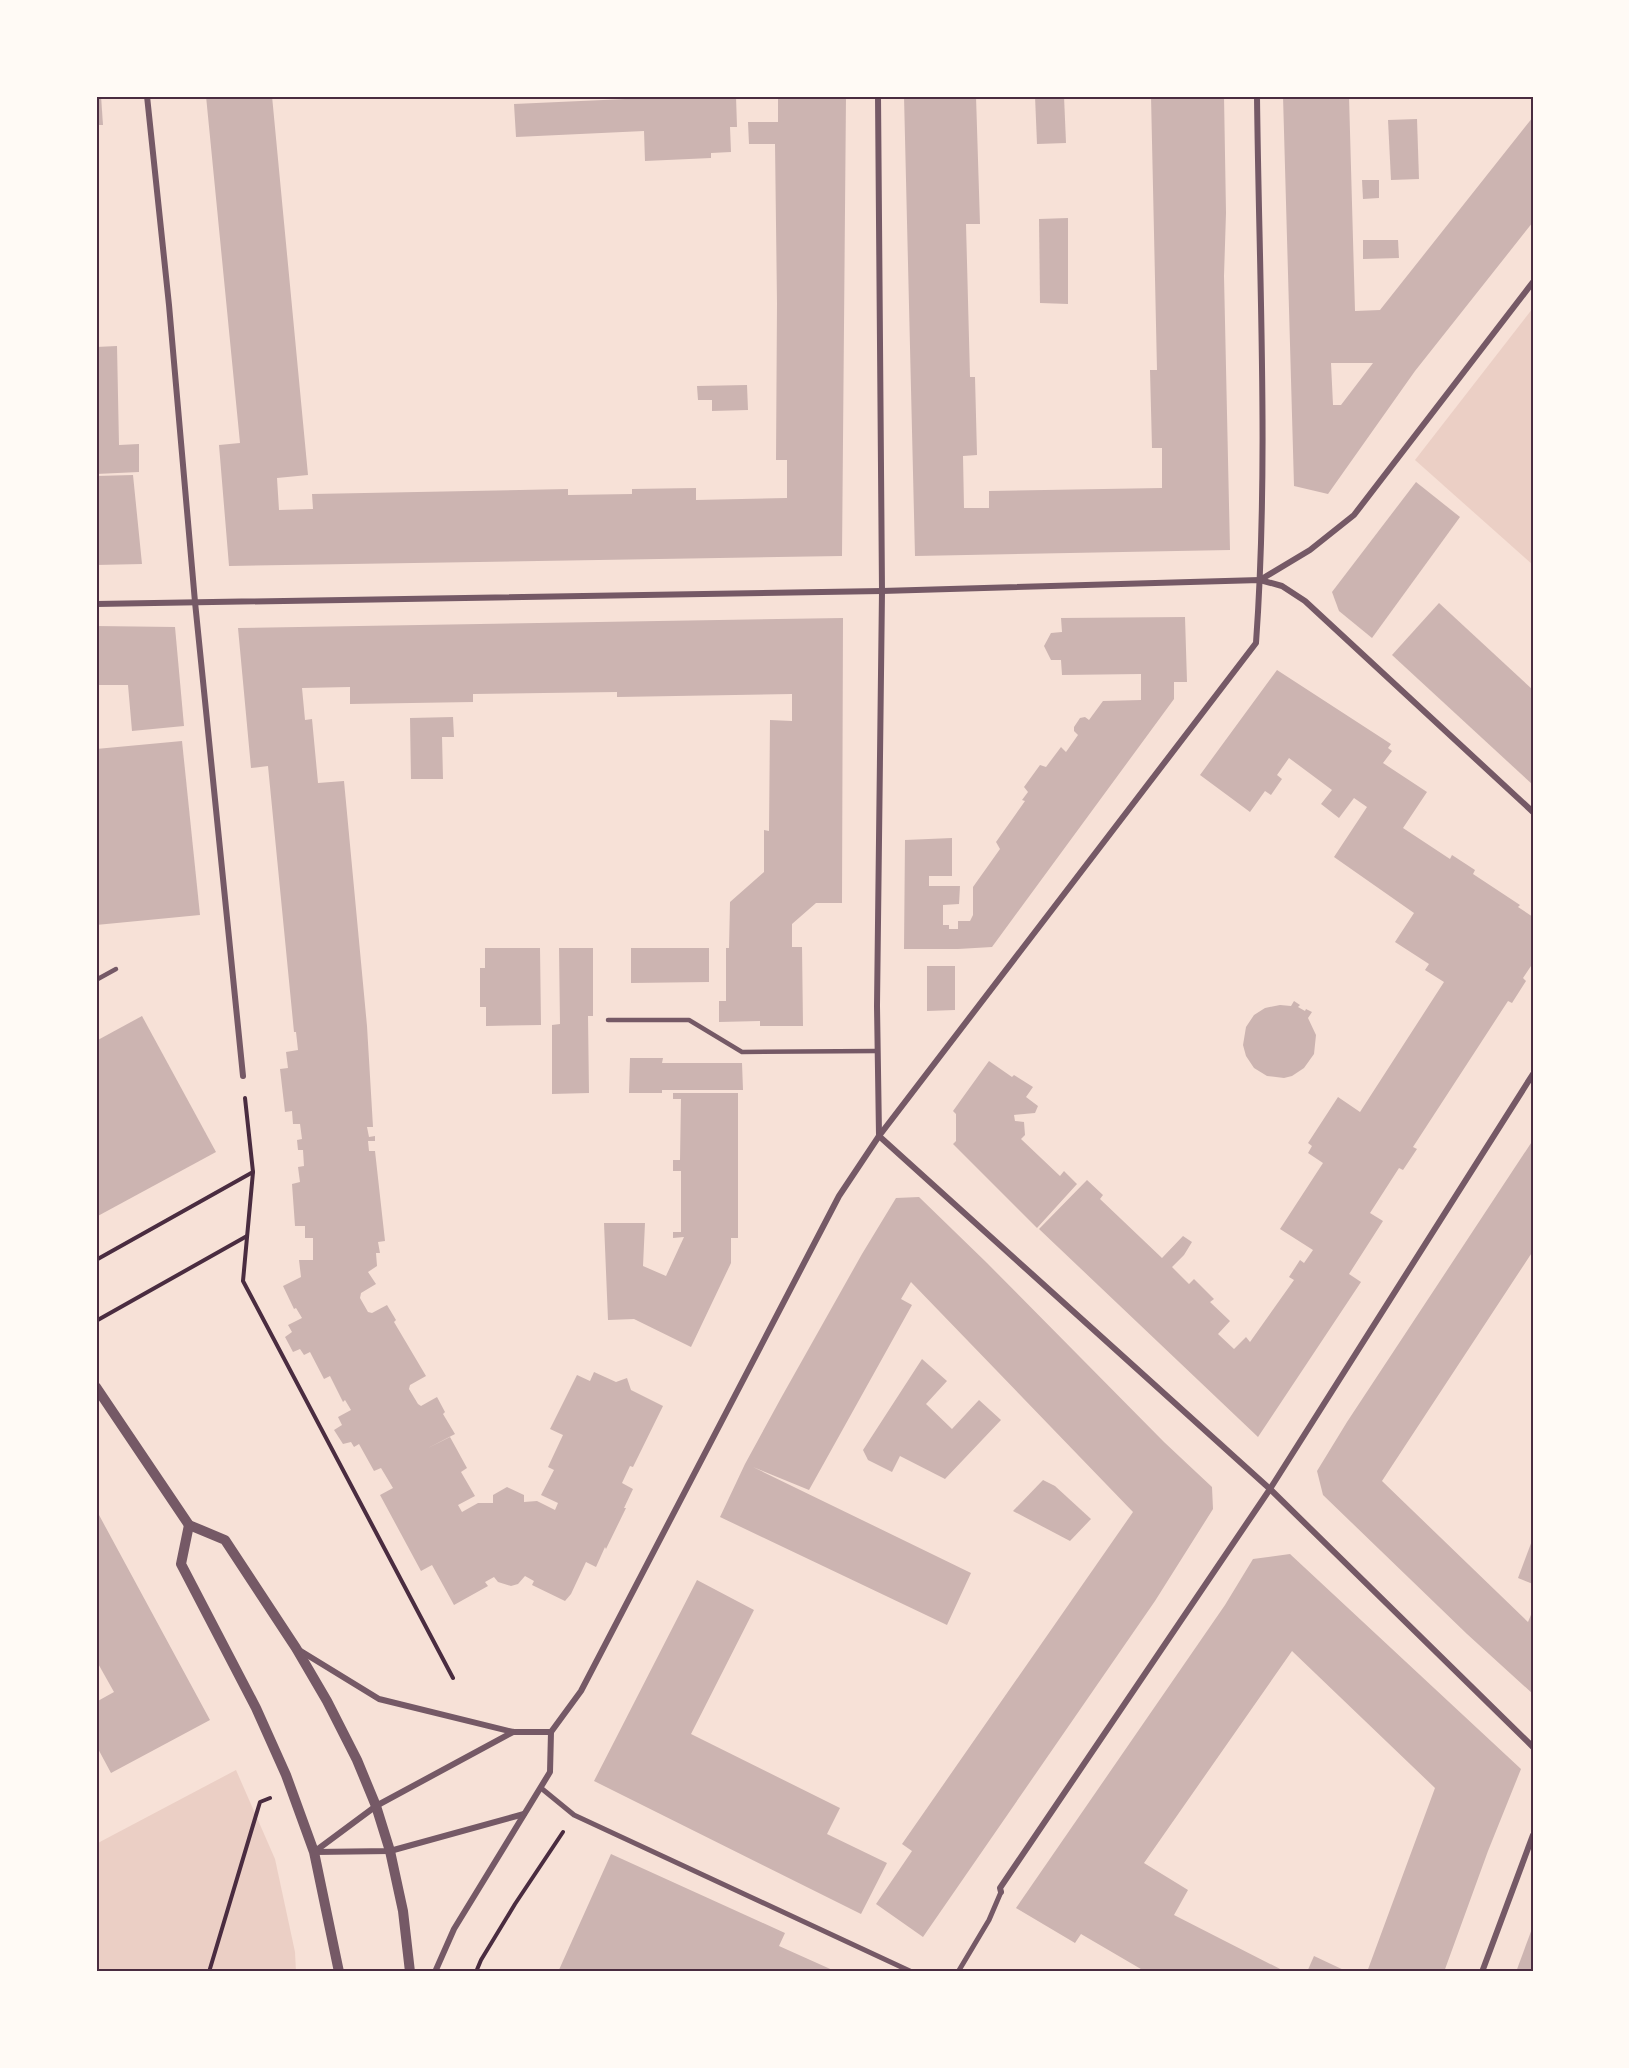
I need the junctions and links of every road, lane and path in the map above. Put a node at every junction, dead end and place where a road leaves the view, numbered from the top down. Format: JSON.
{"nodes":[{"id":1,"x":147,"y":96,"type":"edge"},
{"id":2,"x":878,"y":96,"type":"edge"},
{"id":3,"x":1257,"y":96,"type":"edge"},
{"id":4,"x":1533,"y":282,"type":"edge"},
{"id":5,"x":1260,"y":580,"type":"junction"},
{"id":6,"x":882,"y":591,"type":"junction"},
{"id":7,"x":195,"y":602,"type":"junction"},
{"id":8,"x":96,"y":604,"type":"edge"},
{"id":9,"x":1533,"y":812,"type":"edge"},
{"id":10,"x":116,"y":969,"type":"dead end"},
{"id":11,"x":96,"y":980,"type":"edge"},
{"id":12,"x":608,"y":1020,"type":"dead end"},
{"id":13,"x":877,"y":1051,"type":"junction"},
{"id":14,"x":1533,"y":1074,"type":"edge"},
{"id":15,"x":243,"y":1076,"type":"joint"},
{"id":16,"x":879,"y":1136,"type":"junction"},
{"id":17,"x":253,"y":1172,"type":"junction"},
{"id":18,"x":247,"y":1236,"type":"junction"},
{"id":19,"x":96,"y":1260,"type":"edge"},
{"id":20,"x":96,"y":1321,"type":"edge"},
{"id":21,"x":96,"y":1388,"type":"edge"},
{"id":22,"x":1270,"y":1489,"type":"junction"},
{"id":23,"x":189,"y":1525,"type":"junction"},
{"id":24,"x":296,"y":1648,"type":"junction"},
{"id":25,"x":453,"y":1678,"type":"dead end"},
{"id":26,"x":513,"y":1732,"type":"junction"},
{"id":27,"x":551,"y":1732,"type":"junction"},
{"id":28,"x":1533,"y":1747,"type":"edge"},
{"id":29,"x":541,"y":1788,"type":"junction"},
{"id":30,"x":291,"y":1789,"type":"junction"},
{"id":31,"x":376,"y":1806,"type":"junction"},
{"id":32,"x":524,"y":1814,"type":"junction"},
{"id":33,"x":574,"y":1815,"type":"junction"},
{"id":34,"x":1533,"y":1835,"type":"edge"},
{"id":35,"x":390,"y":1851,"type":"junction"},
{"id":36,"x":314,"y":1852,"type":"junction"},
{"id":37,"x":1001,"y":1892,"type":"joint"},
{"id":38,"x":209,"y":1972,"type":"edge"},
{"id":39,"x":339,"y":1972,"type":"edge"},
{"id":40,"x":410,"y":1972,"type":"edge"},
{"id":41,"x":435,"y":1972,"type":"edge"},
{"id":42,"x":477,"y":1972,"type":"edge"},
{"id":43,"x":912,"y":1972,"type":"edge"},
{"id":44,"x":958,"y":1972,"type":"edge"},
{"id":45,"x":1482,"y":1972,"type":"edge"}],
"edges":[{"from":1,"to":7,"type":"street"},
{"from":2,"to":6,"type":"street"},
{"from":3,"to":5,"type":"street"},
{"from":4,"to":5,"type":"street"},
{"from":5,"to":6,"type":"street"},
{"from":5,"to":9,"type":"street"},
{"from":5,"to":16,"type":"street"},
{"from":6,"to":7,"type":"street"},
{"from":6,"to":13,"type":"street"},
{"from":7,"to":8,"type":"street"},
{"from":7,"to":15,"type":"street"},
{"from":10,"to":11,"type":"lane"},
{"from":12,"to":13,"type":"lane"},
{"from":13,"to":16,"type":"street"},
{"from":14,"to":22,"type":"street"},
{"from":15,"to":17,"type":"path"},
{"from":16,"to":22,"type":"street"},
{"from":16,"to":27,"type":"street"},
{"from":17,"to":18,"type":"path"},
{"from":17,"to":19,"type":"path"},
{"from":18,"to":20,"type":"path"},
{"from":18,"to":25,"type":"path"},
{"from":21,"to":23,"type":"street"},
{"from":22,"to":28,"type":"street"},
{"from":22,"to":37,"type":"street"},
{"from":23,"to":24,"type":"street"},
{"from":23,"to":30,"type":"street"},
{"from":24,"to":26,"type":"street"},
{"from":24,"to":31,"type":"street"},
{"from":26,"to":27,"type":"street"},
{"from":26,"to":31,"type":"street"},
{"from":27,"to":29,"type":"street"},
{"from":29,"to":32,"type":"street"},
{"from":29,"to":33,"type":"street"},
{"from":30,"to":36,"type":"street"},
{"from":30,"to":38,"type":"path"},
{"from":31,"to":35,"type":"street"},
{"from":31,"to":36,"type":"street"},
{"from":32,"to":35,"type":"street"},
{"from":32,"to":41,"type":"street"},
{"from":33,"to":42,"type":"path"},
{"from":33,"to":43,"type":"street"},
{"from":34,"to":45,"type":"street"},
{"from":35,"to":36,"type":"street"},
{"from":35,"to":40,"type":"street"},
{"from":36,"to":39,"type":"street"},
{"from":37,"to":44,"type":"street"}]}
